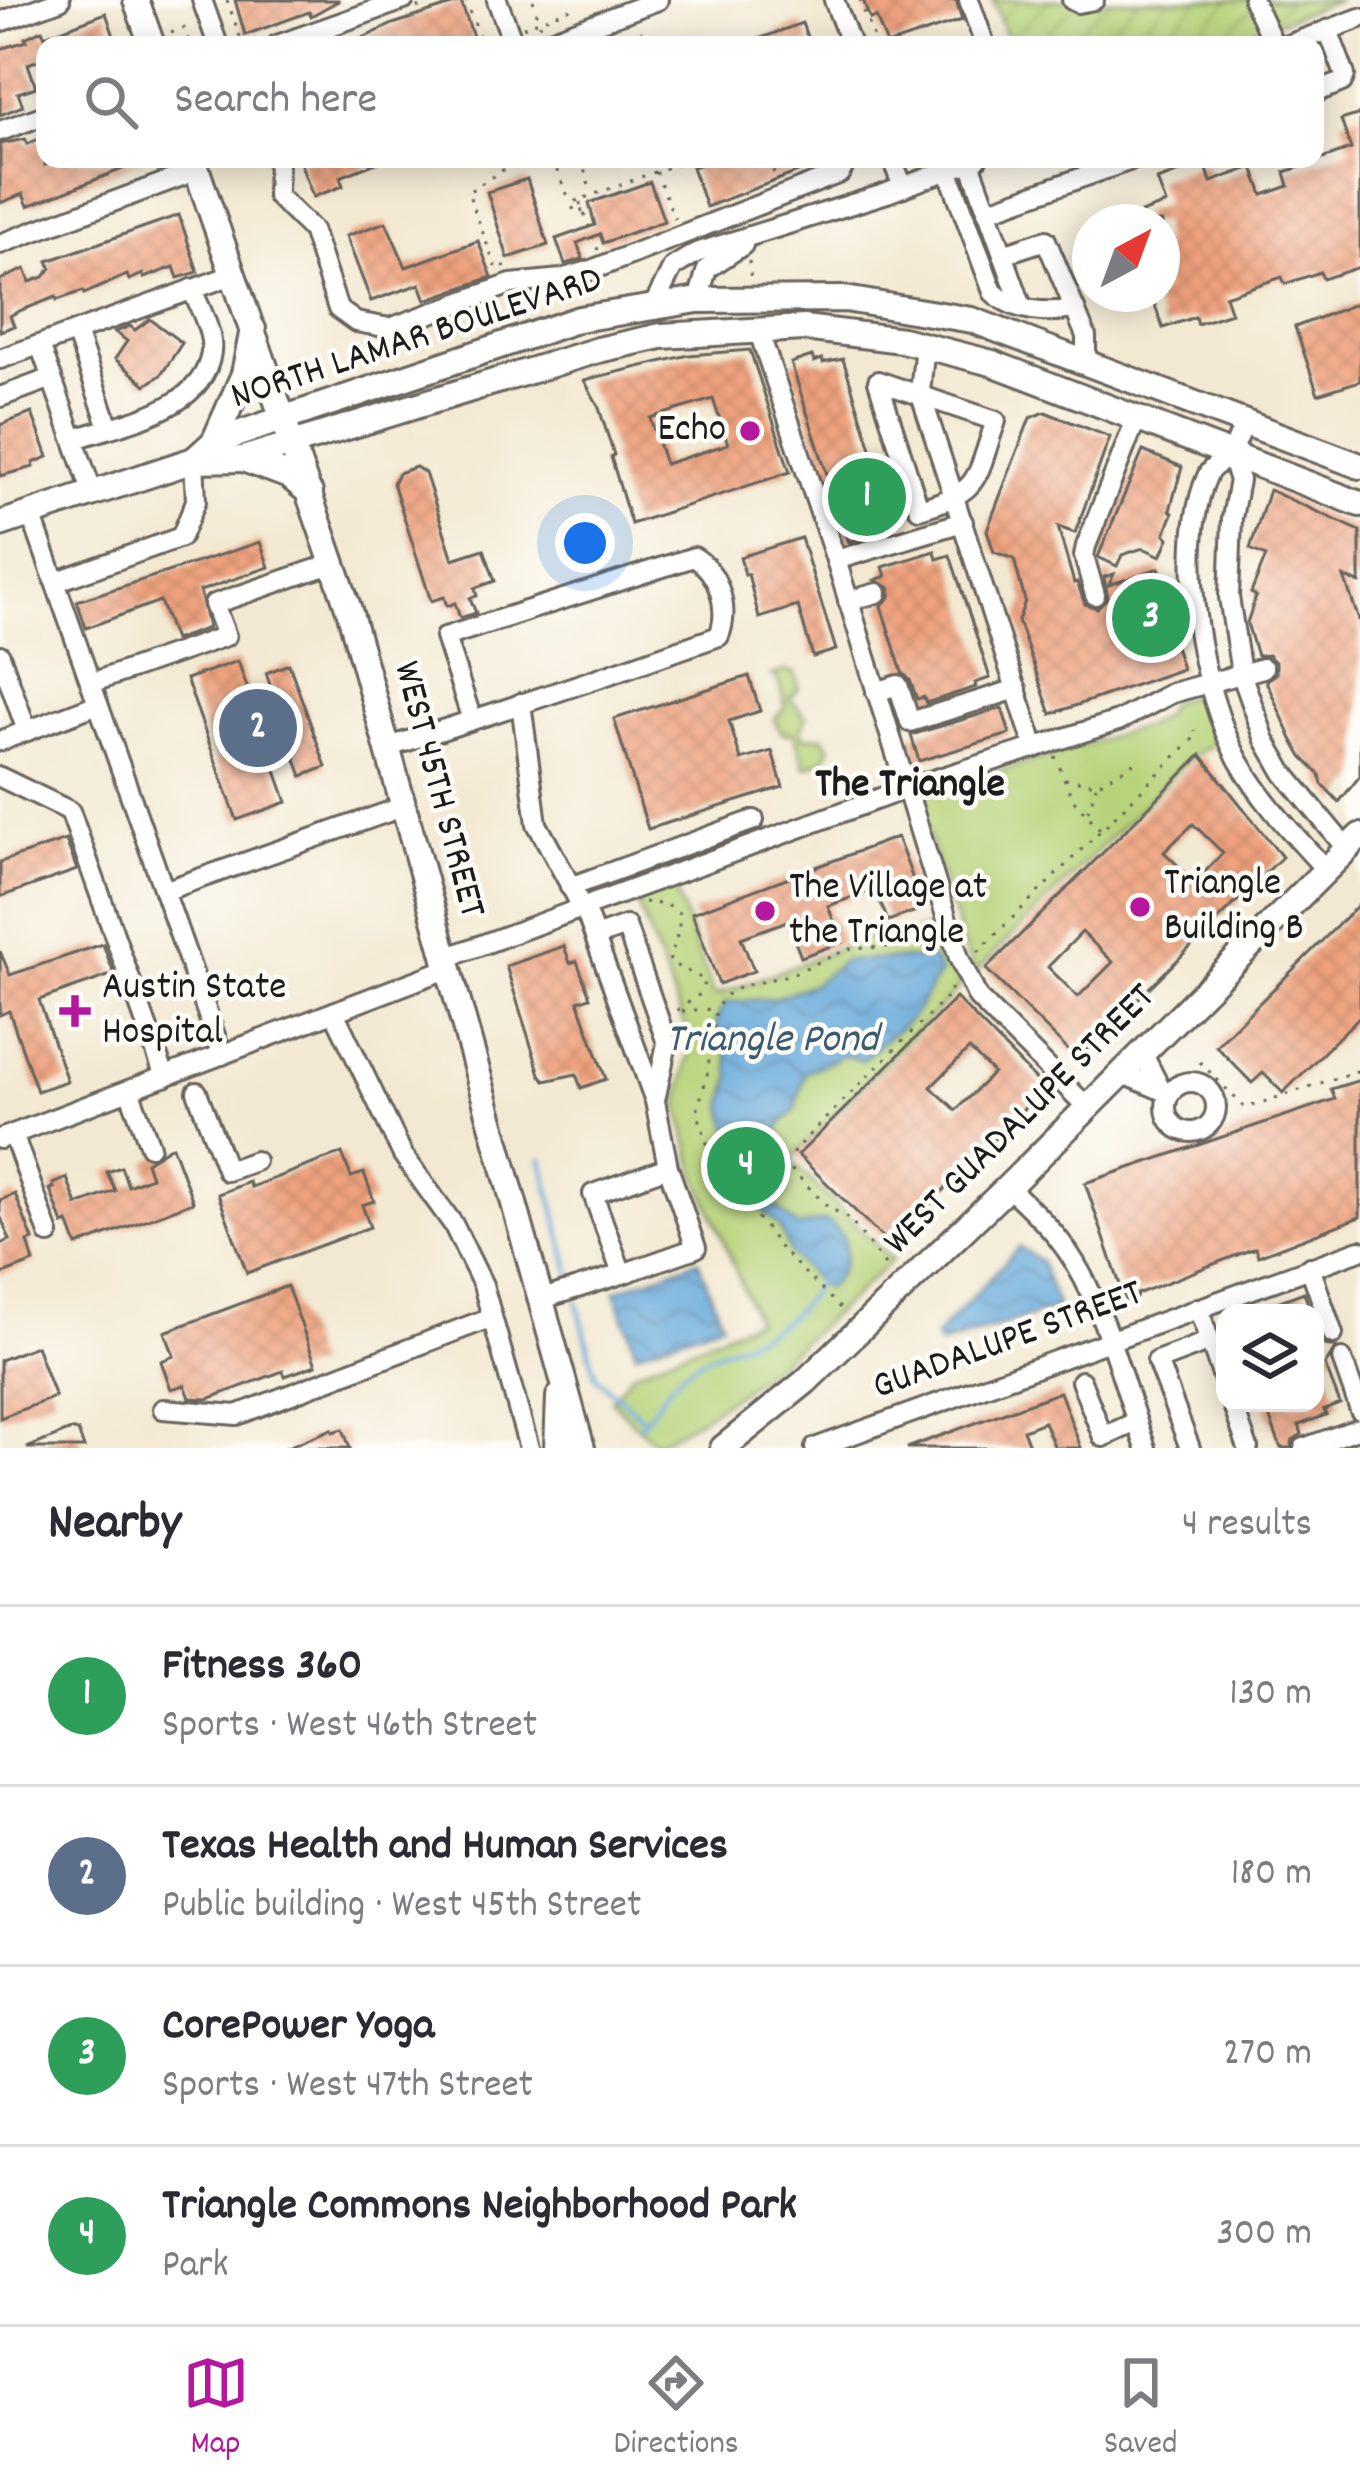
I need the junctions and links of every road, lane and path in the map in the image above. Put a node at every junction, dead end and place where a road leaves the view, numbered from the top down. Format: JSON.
{"nodes":[{"id":1,"x":60,"y":0,"type":"edge"},
{"id":2,"x":136,"y":0,"type":"edge"},
{"id":3,"x":202,"y":0,"type":"edge"},
{"id":4,"x":226,"y":0,"type":"edge"},
{"id":5,"x":442,"y":0,"type":"edge"},
{"id":6,"x":466,"y":0,"type":"edge"},
{"id":7,"x":497,"y":0,"type":"edge"},
{"id":8,"x":533,"y":0,"type":"edge"},
{"id":9,"x":658,"y":0,"type":"edge"},
{"id":10,"x":834,"y":0,"type":"edge"},
{"id":11,"x":860,"y":0,"type":"edge"},
{"id":12,"x":969,"y":0,"type":"edge"},
{"id":13,"x":1072,"y":0,"type":"edge"},
{"id":14,"x":1094,"y":0,"type":"edge"},
{"id":15,"x":1253,"y":0,"type":"edge"},
{"id":16,"x":410,"y":3,"type":"edge"},
{"id":17,"x":578,"y":6,"type":"dead end"},
{"id":18,"x":1360,"y":18,"type":"edge"},
{"id":19,"x":539,"y":20,"type":"junction"},
{"id":20,"x":0,"y":22,"type":"edge"},
{"id":21,"x":1328,"y":30,"type":"junction"},
{"id":22,"x":611,"y":31,"type":"dead end"},
{"id":23,"x":158,"y":36,"type":"edge"},
{"id":24,"x":215,"y":36,"type":"edge"},
{"id":25,"x":237,"y":36,"type":"edge"},
{"id":26,"x":306,"y":36,"type":"edge"},
{"id":27,"x":479,"y":36,"type":"edge"},
{"id":28,"x":515,"y":36,"type":"edge"},
{"id":29,"x":516,"y":36,"type":"edge"},
{"id":30,"x":540,"y":36,"type":"edge"},
{"id":31,"x":546,"y":36,"type":"edge"},
{"id":32,"x":613,"y":36,"type":"edge"},
{"id":33,"x":848,"y":36,"type":"edge"},
{"id":34,"x":873,"y":36,"type":"edge"},
{"id":35,"x":982,"y":36,"type":"edge"},
{"id":36,"x":1270,"y":36,"type":"edge"},
{"id":37,"x":1312,"y":36,"type":"edge"},
{"id":38,"x":1324,"y":89,"type":"edge"},
{"id":39,"x":36,"y":118,"type":"edge"},
{"id":40,"x":0,"y":131,"type":"edge"},
{"id":41,"x":188,"y":168,"type":"edge"},
{"id":42,"x":196,"y":168,"type":"edge"},
{"id":43,"x":278,"y":168,"type":"edge"},
{"id":44,"x":298,"y":168,"type":"edge"},
{"id":45,"x":506,"y":168,"type":"edge"},
{"id":46,"x":556,"y":168,"type":"edge"},
{"id":47,"x":584,"y":168,"type":"edge"},
{"id":48,"x":666,"y":168,"type":"edge"},
{"id":49,"x":772,"y":168,"type":"edge"},
{"id":50,"x":842,"y":168,"type":"edge"},
{"id":51,"x":896,"y":168,"type":"edge"},
{"id":52,"x":953,"y":168,"type":"edge"},
{"id":53,"x":976,"y":168,"type":"edge"},
{"id":54,"x":1109,"y":168,"type":"edge"},
{"id":55,"x":948,"y":170,"type":"junction"},
{"id":56,"x":300,"y":172,"type":"dead end"},
{"id":57,"x":656,"y":172,"type":"junction"},
{"id":58,"x":775,"y":176,"type":"dead end"},
{"id":59,"x":903,"y":187,"type":"junction"},
{"id":60,"x":592,"y":195,"type":"junction"},
{"id":61,"x":579,"y":200,"type":"junction"},
{"id":62,"x":571,"y":203,"type":"junction"},
{"id":63,"x":583,"y":210,"type":"junction"},
{"id":64,"x":987,"y":211,"type":"junction"},
{"id":65,"x":675,"y":221,"type":"dead end"},
{"id":66,"x":762,"y":234,"type":"junction"},
{"id":67,"x":0,"y":244,"type":"edge"},
{"id":68,"x":1003,"y":254,"type":"junction"},
{"id":69,"x":601,"y":258,"type":"dead end"},
{"id":70,"x":235,"y":274,"type":"junction"},
{"id":71,"x":509,"y":280,"type":"dead end"},
{"id":72,"x":192,"y":289,"type":"junction"},
{"id":73,"x":754,"y":290,"type":"dead end"},
{"id":74,"x":698,"y":300,"type":"junction"},
{"id":75,"x":654,"y":305,"type":"junction"},
{"id":76,"x":1022,"y":307,"type":"junction"},
{"id":77,"x":1067,"y":310,"type":"junction"},
{"id":78,"x":934,"y":312,"type":"junction"},
{"id":79,"x":254,"y":326,"type":"junction"},
{"id":80,"x":76,"y":332,"type":"junction"},
{"id":81,"x":763,"y":333,"type":"junction"},
{"id":82,"x":661,"y":337,"type":"junction"},
{"id":83,"x":40,"y":345,"type":"junction"},
{"id":84,"x":925,"y":345,"type":"junction"},
{"id":85,"x":1060,"y":352,"type":"junction"},
{"id":86,"x":0,"y":359,"type":"edge"},
{"id":87,"x":1086,"y":362,"type":"junction"},
{"id":88,"x":52,"y":378,"type":"junction"},
{"id":89,"x":920,"y":392,"type":"junction"},
{"id":90,"x":0,"y":397,"type":"edge"},
{"id":91,"x":1137,"y":417,"type":"junction"},
{"id":92,"x":285,"y":418,"type":"junction"},
{"id":93,"x":1244,"y":423,"type":"junction"},
{"id":94,"x":110,"y":427,"type":"junction"},
{"id":95,"x":75,"y":439,"type":"junction"},
{"id":96,"x":214,"y":442,"type":"junction"},
{"id":97,"x":294,"y":445,"type":"junction"},
{"id":98,"x":1231,"y":454,"type":"junction"},
{"id":99,"x":243,"y":459,"type":"junction"},
{"id":100,"x":194,"y":460,"type":"junction"},
{"id":101,"x":1360,"y":466,"type":"edge"},
{"id":102,"x":310,"y":493,"type":"junction"},
{"id":103,"x":93,"y":494,"type":"junction"},
{"id":104,"x":956,"y":499,"type":"junction"},
{"id":105,"x":1352,"y":499,"type":"edge"},
{"id":106,"x":31,"y":514,"type":"junction"},
{"id":107,"x":1197,"y":515,"type":"junction"},
{"id":108,"x":1232,"y":518,"type":"junction"},
{"id":109,"x":963,"y":522,"type":"junction"},
{"id":110,"x":0,"y":524,"type":"edge"},
{"id":111,"x":836,"y":560,"type":"junction"},
{"id":112,"x":334,"y":562,"type":"junction"},
{"id":113,"x":55,"y":582,"type":"junction"},
{"id":114,"x":877,"y":593,"type":"dead end"},
{"id":115,"x":1095,"y":595,"type":"dead end"},
{"id":116,"x":848,"y":601,"type":"junction"},
{"id":117,"x":0,"y":655,"type":"edge"},
{"id":118,"x":1263,"y":668,"type":"dead end"},
{"id":119,"x":1241,"y":673,"type":"junction"},
{"id":120,"x":1209,"y":681,"type":"junction"},
{"id":121,"x":91,"y":683,"type":"junction"},
{"id":122,"x":1017,"y":689,"type":"junction"},
{"id":123,"x":876,"y":692,"type":"junction"},
{"id":124,"x":98,"y":704,"type":"junction"},
{"id":125,"x":520,"y":704,"type":"junction"},
{"id":126,"x":472,"y":720,"type":"junction"},
{"id":127,"x":27,"y":730,"type":"junction"},
{"id":128,"x":1195,"y":730,"type":"dead end"},
{"id":129,"x":0,"y":741,"type":"edge"},
{"id":130,"x":388,"y":747,"type":"junction"},
{"id":131,"x":1035,"y":748,"type":"junction"},
{"id":132,"x":1057,"y":761,"type":"dead end"},
{"id":133,"x":1136,"y":763,"type":"dead end"},
{"id":134,"x":0,"y":777,"type":"edge"},
{"id":135,"x":1063,"y":778,"type":"junction"},
{"id":136,"x":1097,"y":784,"type":"junction"},
{"id":137,"x":905,"y":789,"type":"junction"},
{"id":138,"x":1304,"y":800,"type":"junction"},
{"id":139,"x":405,"y":806,"type":"junction"},
{"id":140,"x":1086,"y":814,"type":"junction"},
{"id":141,"x":754,"y":820,"type":"dead end"},
{"id":142,"x":1281,"y":820,"type":"junction"},
{"id":143,"x":1101,"y":830,"type":"junction"},
{"id":144,"x":1354,"y":842,"type":"edge"},
{"id":145,"x":1326,"y":870,"type":"junction"},
{"id":146,"x":570,"y":887,"type":"junction"},
{"id":147,"x":164,"y":891,"type":"junction"},
{"id":148,"x":638,"y":901,"type":"dead end"},
{"id":149,"x":584,"y":907,"type":"junction"},
{"id":150,"x":595,"y":937,"type":"junction"},
{"id":151,"x":978,"y":952,"type":"dead end"},
{"id":152,"x":947,"y":961,"type":"dead end"},
{"id":153,"x":447,"y":963,"type":"junction"},
{"id":154,"x":950,"y":974,"type":"dead end"},
{"id":155,"x":716,"y":1009,"type":"junction"},
{"id":156,"x":334,"y":1012,"type":"junction"},
{"id":157,"x":1142,"y":1052,"type":"junction"},
{"id":158,"x":222,"y":1055,"type":"junction"},
{"id":159,"x":1200,"y":1062,"type":"dead end"},
{"id":160,"x":1360,"y":1070,"type":"edge"},
{"id":161,"x":1121,"y":1073,"type":"junction"},
{"id":162,"x":166,"y":1077,"type":"junction"},
{"id":163,"x":129,"y":1090,"type":"junction"},
{"id":164,"x":197,"y":1092,"type":"dead end"},
{"id":165,"x":655,"y":1101,"type":"junction"},
{"id":166,"x":1087,"y":1107,"type":"junction"},
{"id":167,"x":6,"y":1137,"type":"edge"},
{"id":168,"x":150,"y":1146,"type":"dead end"},
{"id":169,"x":255,"y":1161,"type":"dead end"},
{"id":170,"x":668,"y":1168,"type":"junction"},
{"id":171,"x":1008,"y":1187,"type":"junction"},
{"id":172,"x":49,"y":1234,"type":"dead end"},
{"id":173,"x":1360,"y":1250,"type":"edge"},
{"id":174,"x":885,"y":1264,"type":"dead end"},
{"id":175,"x":1310,"y":1267,"type":"junction"},
{"id":176,"x":622,"y":1274,"type":"junction"},
{"id":177,"x":539,"y":1300,"type":"junction"},
{"id":178,"x":840,"y":1308,"type":"dead end"},
{"id":179,"x":1198,"y":1308,"type":"junction"},
{"id":180,"x":492,"y":1317,"type":"junction"},
{"id":181,"x":1333,"y":1334,"type":"dead end"},
{"id":182,"x":1108,"y":1340,"type":"junction"},
{"id":183,"x":1210,"y":1341,"type":"junction"},
{"id":184,"x":1216,"y":1358,"type":"edge"},
{"id":185,"x":1342,"y":1359,"type":"dead end"},
{"id":186,"x":560,"y":1377,"type":"junction"},
{"id":187,"x":1081,"y":1381,"type":"dead end"},
{"id":188,"x":163,"y":1409,"type":"dead end"},
{"id":189,"x":1360,"y":1410,"type":"edge"},
{"id":190,"x":1235,"y":1412,"type":"edge"},
{"id":191,"x":1136,"y":1422,"type":"junction"},
{"id":192,"x":1360,"y":1428,"type":"edge"},
{"id":193,"x":860,"y":1440,"type":"edge"},
{"id":194,"x":529,"y":1448,"type":"edge"},
{"id":195,"x":557,"y":1448,"type":"edge"},
{"id":196,"x":582,"y":1448,"type":"edge"},
{"id":197,"x":723,"y":1448,"type":"edge"},
{"id":198,"x":816,"y":1448,"type":"edge"},
{"id":199,"x":1146,"y":1448,"type":"edge"},
{"id":200,"x":1190,"y":1448,"type":"edge"},
{"id":201,"x":1248,"y":1448,"type":"edge"},
{"id":202,"x":1304,"y":1448,"type":"edge"}],
"edges":[{"from":1,"to":20,"type":"street"},
{"from":2,"to":23,"type":"main road"},
{"from":3,"to":24,"type":"street"},
{"from":4,"to":25,"type":"path"},
{"from":5,"to":16,"type":"path"},
{"from":6,"to":27,"type":"path"},
{"from":7,"to":28,"type":"street"},
{"from":8,"to":19,"type":"path"},
{"from":9,"to":31,"type":"street"},
{"from":10,"to":33,"type":"street"},
{"from":11,"to":34,"type":"path"},
{"from":12,"to":35,"type":"street"},
{"from":13,"to":14,"type":"street"},
{"from":15,"to":36,"type":"street"},
{"from":16,"to":26,"type":"street"},
{"from":17,"to":19,"type":"path"},
{"from":18,"to":21,"type":"street"},
{"from":19,"to":29,"type":"path"},
{"from":19,"to":30,"type":"path"},
{"from":21,"to":37,"type":"street"},
{"from":21,"to":38,"type":"street"},
{"from":22,"to":32,"type":"path"},
{"from":39,"to":40,"type":"street"},
{"from":41,"to":67,"type":"street"},
{"from":42,"to":70,"type":"main road","name":"WEST 45TH STREET"},
{"from":43,"to":50,"type":"street"},
{"from":44,"to":56,"type":"path"},
{"from":45,"to":71,"type":"path"},
{"from":46,"to":62,"type":"path"},
{"from":47,"to":60,"type":"path"},
{"from":48,"to":57,"type":"path"},
{"from":49,"to":58,"type":"path"},
{"from":51,"to":59,"type":"street"},
{"from":52,"to":55,"type":"street"},
{"from":53,"to":64,"type":"street"},
{"from":54,"to":64,"type":"street"},
{"from":55,"to":59,"type":"street"},
{"from":55,"to":76,"type":"street"},
{"from":57,"to":60,"type":"path"},
{"from":57,"to":65,"type":"path"},
{"from":59,"to":66,"type":"street"},
{"from":60,"to":61,"type":"path"},
{"from":61,"to":62,"type":"path"},
{"from":61,"to":63,"type":"path"},
{"from":62,"to":63,"type":"path"},
{"from":63,"to":69,"type":"path"},
{"from":64,"to":68,"type":"street"},
{"from":66,"to":73,"type":"path"},
{"from":66,"to":74,"type":"street"},
{"from":66,"to":75,"type":"street"},
{"from":68,"to":76,"type":"street"},
{"from":68,"to":77,"type":"street"},
{"from":70,"to":72,"type":"street"},
{"from":70,"to":79,"type":"main road","name":"WEST 45TH STREET"},
{"from":72,"to":80,"type":"street"},
{"from":72,"to":94,"type":"street"},
{"from":74,"to":75,"type":"main road","name":"NORTH LAMAR BOULEVARD"},
{"from":74,"to":78,"type":"main road","name":"NORTH LAMAR BOULEVARD"},
{"from":74,"to":82,"type":"main road"},
{"from":75,"to":92,"type":"main road","name":"NORTH LAMAR BOULEVARD"},
{"from":76,"to":77,"type":"street"},
{"from":77,"to":85,"type":"street"},
{"from":77,"to":87,"type":"street"},
{"from":78,"to":84,"type":"main road"},
{"from":78,"to":85,"type":"main road","name":"NORTH LAMAR BOULEVARD"},
{"from":79,"to":92,"type":"main road","name":"WEST 45TH STREET"},
{"from":79,"to":96,"type":"main road"},
{"from":80,"to":83,"type":"street"},
{"from":80,"to":94,"type":"street"},
{"from":81,"to":82,"type":"main road","name":"NORTH LAMAR BOULEVARD"},
{"from":81,"to":84,"type":"main road","name":"NORTH LAMAR BOULEVARD"},
{"from":81,"to":111,"type":"street"},
{"from":82,"to":97,"type":"main road","name":"NORTH LAMAR BOULEVARD"},
{"from":83,"to":86,"type":"street"},
{"from":83,"to":88,"type":"street"},
{"from":84,"to":89,"type":"street"},
{"from":84,"to":91,"type":"main road","name":"NORTH LAMAR BOULEVARD"},
{"from":85,"to":87,"type":"main road","name":"NORTH LAMAR BOULEVARD"},
{"from":87,"to":93,"type":"main road","name":"NORTH LAMAR BOULEVARD"},
{"from":88,"to":90,"type":"street"},
{"from":88,"to":95,"type":"street"},
{"from":89,"to":104,"type":"street"},
{"from":89,"to":104,"type":"street"},
{"from":89,"to":104,"type":"street"},
{"from":91,"to":98,"type":"main road","name":"NORTH LAMAR BOULEVARD"},
{"from":91,"to":115,"type":"street"},
{"from":92,"to":96,"type":"main road","name":"NORTH LAMAR BOULEVARD"},
{"from":92,"to":97,"type":"main road","name":"WEST 45TH STREET"},
{"from":93,"to":98,"type":"street"},
{"from":93,"to":101,"type":"main road","name":"NORTH LAMAR BOULEVARD"},
{"from":94,"to":95,"type":"street"},
{"from":95,"to":103,"type":"street"},
{"from":96,"to":100,"type":"main road","name":"NORTH LAMAR BOULEVARD"},
{"from":97,"to":99,"type":"main road","name":"NORTH LAMAR BOULEVARD"},
{"from":97,"to":102,"type":"main road","name":"WEST 45TH STREET"},
{"from":98,"to":105,"type":"main road","name":"NORTH LAMAR BOULEVARD"},
{"from":98,"to":107,"type":"street"},
{"from":98,"to":108,"type":"street"},
{"from":99,"to":100,"type":"main road","name":"NORTH LAMAR BOULEVARD"},
{"from":99,"to":102,"type":"main road"},
{"from":100,"to":103,"type":"main road","name":"NORTH LAMAR BOULEVARD"},
{"from":100,"to":113,"type":"street"},
{"from":102,"to":112,"type":"main road","name":"WEST 45TH STREET"},
{"from":103,"to":106,"type":"main road","name":"NORTH LAMAR BOULEVARD"},
{"from":104,"to":109,"type":"street"},
{"from":106,"to":110,"type":"main road","name":"NORTH LAMAR BOULEVARD"},
{"from":106,"to":113,"type":"street"},
{"from":107,"to":108,"type":"street"},
{"from":107,"to":120,"type":"street"},
{"from":108,"to":119,"type":"street"},
{"from":109,"to":111,"type":"street"},
{"from":109,"to":122,"type":"street"},
{"from":111,"to":116,"type":"street"},
{"from":112,"to":121,"type":"street"},
{"from":112,"to":130,"type":"main road","name":"WEST 45TH STREET"},
{"from":113,"to":121,"type":"street"},
{"from":114,"to":116,"type":"street"},
{"from":116,"to":123,"type":"street"},
{"from":117,"to":127,"type":"street"},
{"from":118,"to":119,"type":"street"},
{"from":119,"to":120,"type":"street"},
{"from":119,"to":138,"type":"street"},
{"from":120,"to":131,"type":"street"},
{"from":120,"to":142,"type":"street"},
{"from":121,"to":124,"type":"street"},
{"from":122,"to":123,"type":"street"},
{"from":122,"to":131,"type":"street"},
{"from":123,"to":137,"type":"street"},
{"from":124,"to":127,"type":"street"},
{"from":124,"to":147,"type":"street"},
{"from":125,"to":126,"type":"street"},
{"from":125,"to":126,"type":"street"},
{"from":125,"to":146,"type":"street"},
{"from":126,"to":130,"type":"street"},
{"from":127,"to":129,"type":"street"},
{"from":128,"to":143,"type":"path"},
{"from":130,"to":139,"type":"main road","name":"WEST 45TH STREET"},
{"from":131,"to":137,"type":"street"},
{"from":132,"to":135,"type":"path"},
{"from":133,"to":136,"type":"path"},
{"from":134,"to":162,"type":"street"},
{"from":135,"to":136,"type":"path"},
{"from":135,"to":140,"type":"path"},
{"from":136,"to":140,"type":"path"},
{"from":137,"to":149,"type":"street"},
{"from":137,"to":166,"type":"street"},
{"from":138,"to":142,"type":"street"},
{"from":138,"to":144,"type":"street"},
{"from":139,"to":147,"type":"street"},
{"from":139,"to":153,"type":"main road","name":"WEST 45TH STREET"},
{"from":140,"to":143,"type":"path"},
{"from":141,"to":146,"type":"street"},
{"from":142,"to":145,"type":"street"},
{"from":143,"to":151,"type":"path"},
{"from":144,"to":145,"type":"main road","name":"WEST GUADALUPE STREET"},
{"from":145,"to":157,"type":"main road","name":"WEST GUADALUPE STREET"},
{"from":146,"to":149,"type":"street"},
{"from":147,"to":158,"type":"street"},
{"from":148,"to":155,"type":"path"},
{"from":149,"to":150,"type":"street"},
{"from":149,"to":153,"type":"street"},
{"from":150,"to":165,"type":"street"},
{"from":150,"to":165,"type":"street"},
{"from":152,"to":155,"type":"path"},
{"from":153,"to":156,"type":"street"},
{"from":153,"to":177,"type":"main road","name":"WEST 45TH STREET"},
{"from":154,"to":174,"type":"path"},
{"from":155,"to":178,"type":"path"},
{"from":156,"to":158,"type":"street"},
{"from":156,"to":180,"type":"street"},
{"from":157,"to":161,"type":"main road","name":"WEST GUADALUPE STREET"},
{"from":157,"to":161,"type":"street"},
{"from":158,"to":162,"type":"street"},
{"from":159,"to":160,"type":"path"},
{"from":161,"to":166,"type":"main road","name":"WEST GUADALUPE STREET"},
{"from":162,"to":163,"type":"street"},
{"from":163,"to":167,"type":"street"},
{"from":163,"to":168,"type":"street"},
{"from":164,"to":169,"type":"street"},
{"from":165,"to":170,"type":"street"},
{"from":166,"to":171,"type":"main road","name":"WEST GUADALUPE STREET"},
{"from":167,"to":172,"type":"street"},
{"from":170,"to":176,"type":"street"},
{"from":170,"to":176,"type":"street"},
{"from":171,"to":182,"type":"street"},
{"from":171,"to":197,"type":"main road","name":"WEST GUADALUPE STREET"},
{"from":173,"to":175,"type":"street","name":"GUADALUPE STREET"},
{"from":175,"to":179,"type":"street","name":"GUADALUPE STREET"},
{"from":175,"to":181,"type":"street"},
{"from":176,"to":177,"type":"street"},
{"from":177,"to":186,"type":"main road","name":"WEST 45TH STREET"},
{"from":179,"to":182,"type":"street","name":"GUADALUPE STREET"},
{"from":179,"to":183,"type":"street"},
{"from":180,"to":188,"type":"street"},
{"from":180,"to":194,"type":"street"},
{"from":182,"to":191,"type":"street"},
{"from":182,"to":193,"type":"street","name":"GUADALUPE STREET"},
{"from":183,"to":184,"type":"street"},
{"from":183,"to":200,"type":"street"},
{"from":185,"to":189,"type":"street"},
{"from":186,"to":195,"type":"main road"},
{"from":186,"to":196,"type":"main road","name":"WEST 45TH STREET"},
{"from":187,"to":191,"type":"street"},
{"from":190,"to":201,"type":"street"},
{"from":191,"to":199,"type":"street"},
{"from":192,"to":202,"type":"street"},
{"from":193,"to":198,"type":"street","name":"GUADALUPE STREET"}]}
